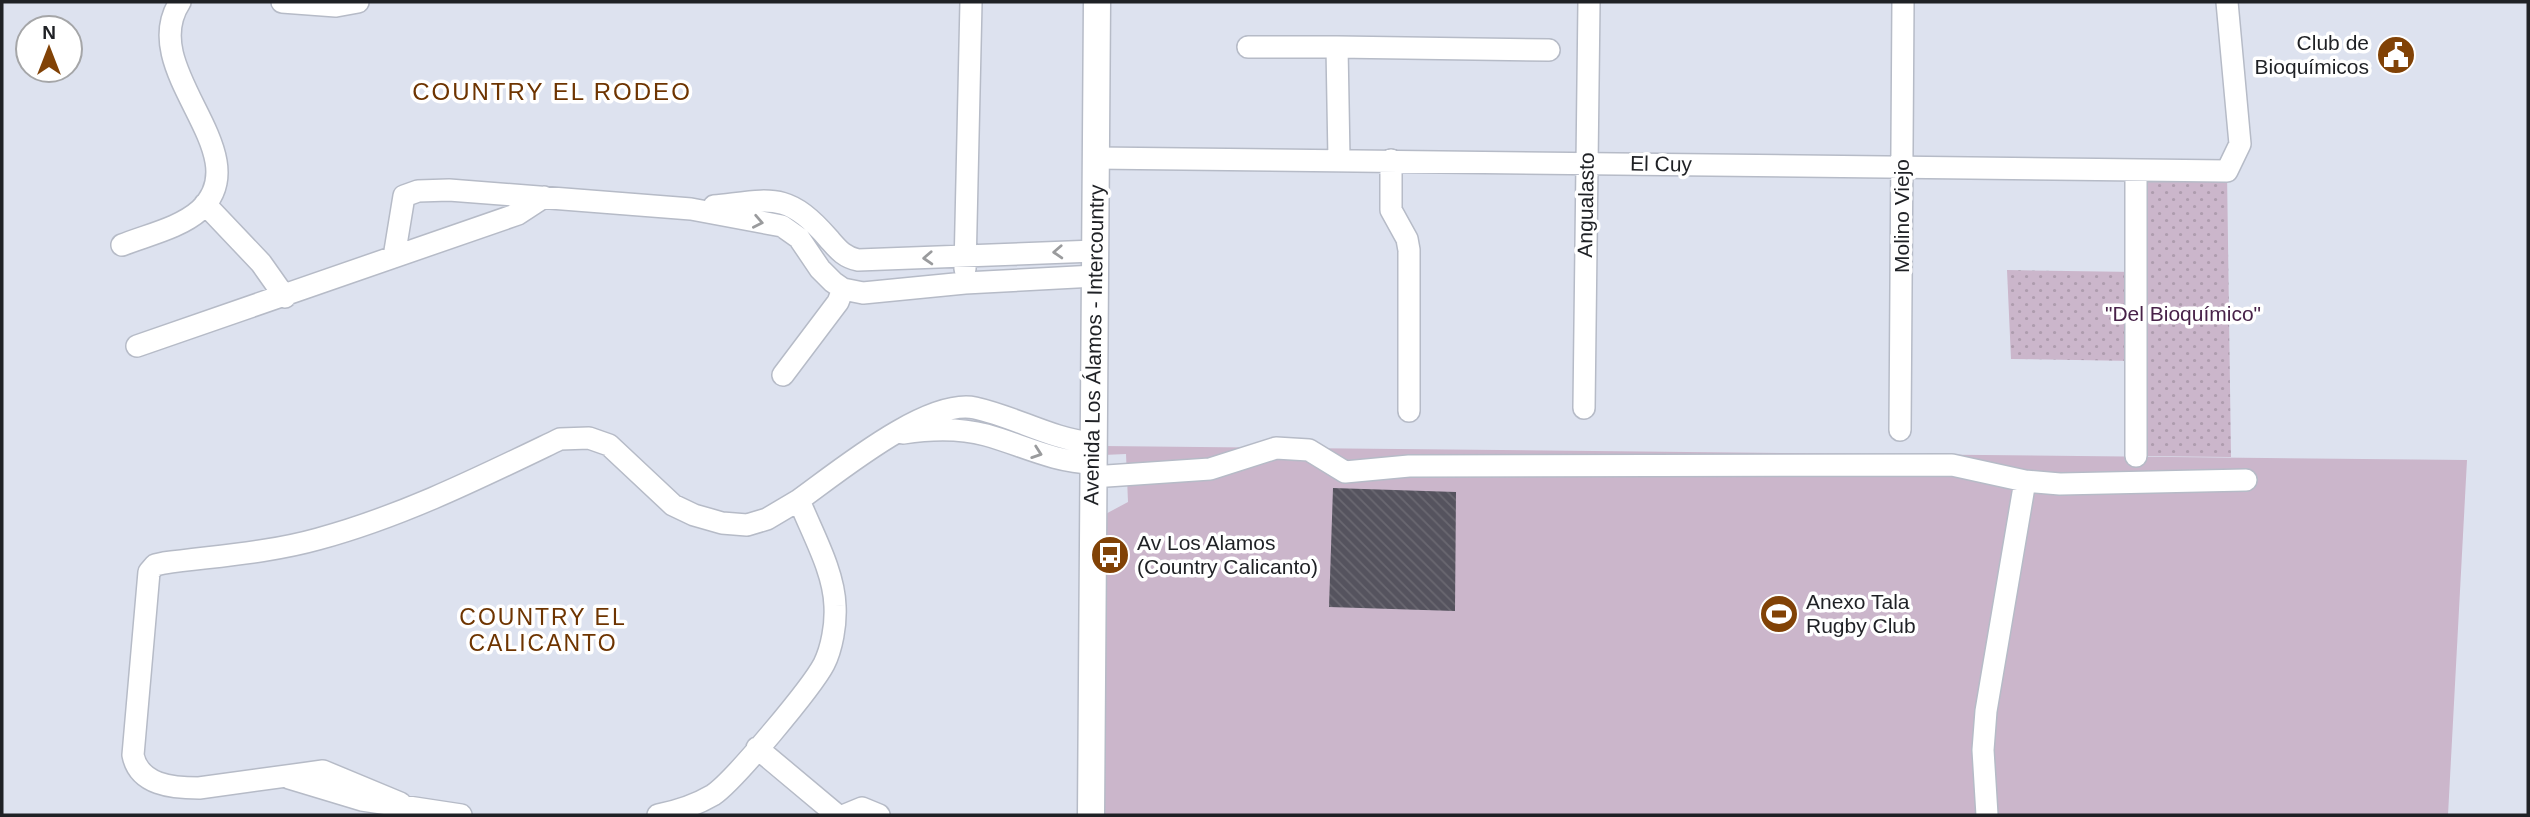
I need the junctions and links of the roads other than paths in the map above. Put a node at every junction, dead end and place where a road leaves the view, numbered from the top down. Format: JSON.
{"nodes":[{"id":1,"x":180,"y":2,"type":"edge"},
{"id":2,"x":282,"y":2,"type":"edge"},
{"id":3,"x":358,"y":2,"type":"edge"},
{"id":4,"x":971,"y":2,"type":"edge"},
{"id":5,"x":1097,"y":2,"type":"edge"},
{"id":6,"x":1589,"y":2,"type":"edge"},
{"id":7,"x":1903,"y":2,"type":"edge"},
{"id":8,"x":2227,"y":2,"type":"edge"},
{"id":9,"x":1248,"y":47,"type":"dead end"},
{"id":10,"x":1337,"y":47,"type":"junction"},
{"id":11,"x":1549,"y":50,"type":"dead end"},
{"id":12,"x":1095,"y":158,"type":"junction"},
{"id":13,"x":1339,"y":159,"type":"junction"},
{"id":14,"x":1391,"y":160,"type":"junction"},
{"id":15,"x":1587,"y":163,"type":"junction"},
{"id":16,"x":1902,"y":167,"type":"junction"},
{"id":17,"x":2136,"y":170,"type":"junction"},
{"id":18,"x":544,"y":197,"type":"junction"},
{"id":19,"x":205,"y":204,"type":"junction"},
{"id":20,"x":691,"y":209,"type":"junction"},
{"id":21,"x":122,"y":245,"type":"dead end"},
{"id":22,"x":964,"y":256,"type":"junction"},
{"id":23,"x":394,"y":257,"type":"junction"},
{"id":24,"x":1095,"y":264,"type":"junction"},
{"id":25,"x":965,"y":283,"type":"junction"},
{"id":26,"x":842,"y":289,"type":"junction"},
{"id":27,"x":285,"y":297,"type":"junction"},
{"id":28,"x":137,"y":346,"type":"dead end"},
{"id":29,"x":783,"y":375,"type":"dead end"},
{"id":30,"x":1584,"y":408,"type":"dead end"},
{"id":31,"x":1409,"y":411,"type":"dead end"},
{"id":32,"x":1900,"y":430,"type":"dead end"},
{"id":33,"x":2136,"y":456,"type":"dead end"},
{"id":34,"x":1092,"y":461,"type":"junction"},
{"id":35,"x":2246,"y":480,"type":"dead end"},
{"id":36,"x":2025,"y":481,"type":"junction"},
{"id":37,"x":799,"y":500,"type":"junction"},
{"id":38,"x":757,"y":748,"type":"junction"},
{"id":39,"x":461,"y":815,"type":"edge"},
{"id":40,"x":658,"y":815,"type":"edge"},
{"id":41,"x":837,"y":815,"type":"edge"},
{"id":42,"x":845,"y":815,"type":"edge"},
{"id":43,"x":879,"y":815,"type":"edge"},
{"id":44,"x":1091,"y":815,"type":"edge"},
{"id":45,"x":1987,"y":815,"type":"edge"}],
"edges":[{"from":1,"to":19,"type":"street"},
{"from":2,"to":3,"type":"street"},
{"from":4,"to":22,"type":"street"},
{"from":5,"to":12,"type":"main road","name":"Avenida Los Álamos - Intercountry"},
{"from":6,"to":15,"type":"street","name":"Angualasto"},
{"from":7,"to":16,"type":"street","name":"Molino Viejo"},
{"from":8,"to":17,"type":"street","name":"El Cuy"},
{"from":9,"to":10,"type":"street"},
{"from":10,"to":11,"type":"street"},
{"from":10,"to":13,"type":"street"},
{"from":12,"to":13,"type":"street","name":"El Cuy"},
{"from":12,"to":24,"type":"main road","name":"Avenida Los Álamos - Intercountry"},
{"from":13,"to":14,"type":"street","name":"El Cuy"},
{"from":14,"to":15,"type":"street","name":"El Cuy"},
{"from":14,"to":31,"type":"street"},
{"from":15,"to":16,"type":"street","name":"El Cuy"},
{"from":15,"to":30,"type":"street","name":"Angualasto"},
{"from":16,"to":17,"type":"street","name":"El Cuy"},
{"from":16,"to":32,"type":"street","name":"Molino Viejo"},
{"from":17,"to":33,"type":"street"},
{"from":18,"to":20,"type":"street"},
{"from":18,"to":23,"type":"street"},
{"from":18,"to":23,"type":"street"},
{"from":19,"to":21,"type":"street"},
{"from":19,"to":27,"type":"street"},
{"from":22,"to":20,"type":"street","one_way":true},
{"from":20,"to":26,"type":"street","one_way":true},
{"from":24,"to":22,"type":"street","one_way":true},
{"from":22,"to":25,"type":"street"},
{"from":23,"to":27,"type":"street"},
{"from":24,"to":25,"type":"street"},
{"from":24,"to":34,"type":"main road","name":"Avenida Los Álamos - Intercountry"},
{"from":25,"to":26,"type":"street"},
{"from":26,"to":29,"type":"street"},
{"from":27,"to":28,"type":"street"},
{"from":34,"to":36,"type":"street"},
{"from":34,"to":37,"type":"street"},
{"from":34,"to":44,"type":"main road","name":"Avenida Los Álamos - Intercountry"},
{"from":35,"to":36,"type":"street"},
{"from":36,"to":45,"type":"street"},
{"from":37,"to":38,"type":"street"},
{"from":37,"to":39,"type":"street"},
{"from":38,"to":40,"type":"street"},
{"from":38,"to":41,"type":"street"},
{"from":42,"to":43,"type":"street"}]}
